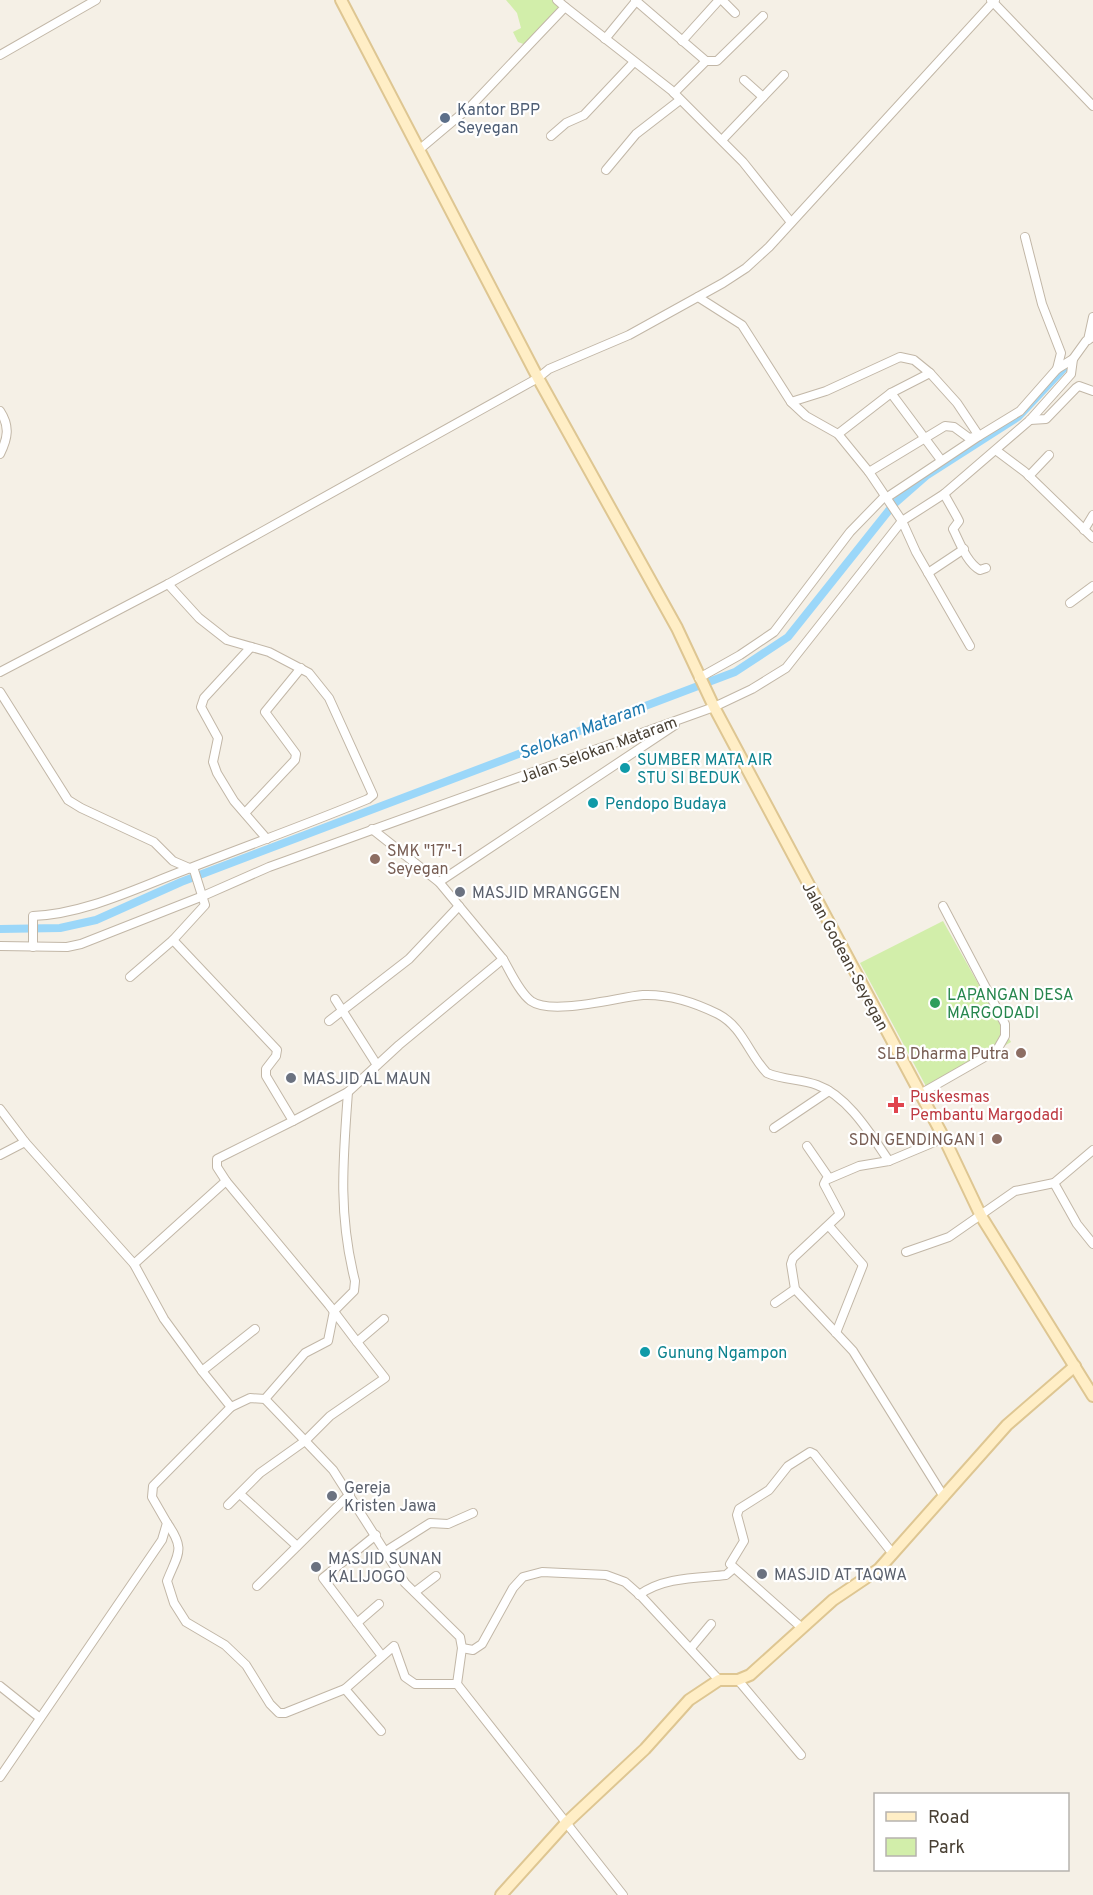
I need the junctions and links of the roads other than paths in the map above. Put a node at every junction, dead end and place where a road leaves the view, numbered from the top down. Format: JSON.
{"nodes":[{"id":1,"x":96,"y":0,"type":"edge"},
{"id":2,"x":341,"y":0,"type":"edge"},
{"id":3,"x":557,"y":0,"type":"edge"},
{"id":4,"x":636,"y":0,"type":"edge"},
{"id":5,"x":721,"y":0,"type":"edge"},
{"id":6,"x":993,"y":0,"type":"edge"},
{"id":7,"x":565,"y":7,"type":"junction"},
{"id":8,"x":735,"y":13,"type":"dead end"},
{"id":9,"x":763,"y":16,"type":"dead end"},
{"id":10,"x":605,"y":39,"type":"junction"},
{"id":11,"x":682,"y":41,"type":"junction"},
{"id":12,"x":0,"y":55,"type":"edge"},
{"id":13,"x":706,"y":61,"type":"junction"},
{"id":14,"x":634,"y":62,"type":"junction"},
{"id":15,"x":784,"y":75,"type":"dead end"},
{"id":16,"x":744,"y":80,"type":"dead end"},
{"id":17,"x":674,"y":93,"type":"junction"},
{"id":18,"x":763,"y":97,"type":"junction"},
{"id":19,"x":680,"y":100,"type":"junction"},
{"id":20,"x":1093,"y":106,"type":"edge"},
{"id":21,"x":551,"y":136,"type":"dead end"},
{"id":22,"x":722,"y":140,"type":"junction"},
{"id":23,"x":420,"y":149,"type":"junction"},
{"id":24,"x":606,"y":170,"type":"dead end"},
{"id":25,"x":790,"y":221,"type":"junction"},
{"id":26,"x":1025,"y":237,"type":"dead end"},
{"id":27,"x":698,"y":297,"type":"junction"},
{"id":28,"x":1093,"y":317,"type":"edge"},
{"id":29,"x":1089,"y":339,"type":"edge"},
{"id":30,"x":1074,"y":358,"type":"junction"},
{"id":31,"x":1057,"y":369,"type":"junction"},
{"id":32,"x":930,"y":373,"type":"junction"},
{"id":33,"x":538,"y":378,"type":"junction"},
{"id":34,"x":1093,"y":391,"type":"edge"},
{"id":35,"x":891,"y":393,"type":"junction"},
{"id":36,"x":791,"y":402,"type":"junction"},
{"id":37,"x":0,"y":411,"type":"edge"},
{"id":38,"x":1030,"y":420,"type":"junction"},
{"id":39,"x":838,"y":434,"type":"junction"},
{"id":40,"x":979,"y":436,"type":"junction"},
{"id":41,"x":924,"y":439,"type":"junction"},
{"id":42,"x":997,"y":451,"type":"junction"},
{"id":43,"x":0,"y":454,"type":"edge"},
{"id":44,"x":1049,"y":455,"type":"dead end"},
{"id":45,"x":941,"y":460,"type":"junction"},
{"id":46,"x":869,"y":472,"type":"junction"},
{"id":47,"x":1029,"y":476,"type":"junction"},
{"id":48,"x":944,"y":494,"type":"junction"},
{"id":49,"x":886,"y":498,"type":"junction"},
{"id":50,"x":1093,"y":515,"type":"edge"},
{"id":51,"x":902,"y":521,"type":"junction"},
{"id":52,"x":1084,"y":530,"type":"junction"},
{"id":53,"x":1093,"y":538,"type":"edge"},
{"id":54,"x":964,"y":549,"type":"junction"},
{"id":55,"x":986,"y":568,"type":"dead end"},
{"id":56,"x":928,"y":573,"type":"junction"},
{"id":57,"x":168,"y":584,"type":"junction"},
{"id":58,"x":1093,"y":586,"type":"edge"},
{"id":59,"x":1070,"y":603,"type":"dead end"},
{"id":60,"x":970,"y":646,"type":"dead end"},
{"id":61,"x":251,"y":647,"type":"junction"},
{"id":62,"x":301,"y":668,"type":"junction"},
{"id":63,"x":0,"y":672,"type":"edge"},
{"id":64,"x":700,"y":680,"type":"junction"},
{"id":65,"x":0,"y":692,"type":"edge"},
{"id":66,"x":712,"y":704,"type":"junction"},
{"id":67,"x":685,"y":718,"type":"junction"},
{"id":68,"x":245,"y":813,"type":"junction"},
{"id":69,"x":372,"y":829,"type":"junction"},
{"id":70,"x":267,"y":839,"type":"junction"},
{"id":71,"x":192,"y":869,"type":"junction"},
{"id":72,"x":438,"y":882,"type":"junction"},
{"id":73,"x":203,"y":896,"type":"junction"},
{"id":74,"x":459,"y":906,"type":"junction"},
{"id":75,"x":943,"y":906,"type":"dead end"},
{"id":76,"x":173,"y":940,"type":"junction"},
{"id":77,"x":0,"y":946,"type":"edge"},
{"id":78,"x":33,"y":947,"type":"junction"},
{"id":79,"x":503,"y":959,"type":"junction"},
{"id":80,"x":130,"y":977,"type":"dead end"},
{"id":81,"x":335,"y":999,"type":"dead end"},
{"id":82,"x":340,"y":1013,"type":"junction"},
{"id":83,"x":328,"y":1020,"type":"dead end"},
{"id":84,"x":377,"y":1065,"type":"junction"},
{"id":85,"x":829,"y":1091,"type":"junction"},
{"id":86,"x":348,"y":1092,"type":"junction"},
{"id":87,"x":920,"y":1094,"type":"junction"},
{"id":88,"x":0,"y":1109,"type":"edge"},
{"id":89,"x":293,"y":1121,"type":"junction"},
{"id":90,"x":774,"y":1128,"type":"dead end"},
{"id":91,"x":944,"y":1138,"type":"junction"},
{"id":92,"x":25,"y":1142,"type":"junction"},
{"id":93,"x":807,"y":1146,"type":"dead end"},
{"id":94,"x":1093,"y":1150,"type":"edge"},
{"id":95,"x":0,"y":1155,"type":"edge"},
{"id":96,"x":889,"y":1161,"type":"junction"},
{"id":97,"x":829,"y":1178,"type":"junction"},
{"id":98,"x":226,"y":1181,"type":"junction"},
{"id":99,"x":1054,"y":1183,"type":"junction"},
{"id":100,"x":981,"y":1216,"type":"junction"},
{"id":101,"x":829,"y":1226,"type":"junction"},
{"id":102,"x":1093,"y":1244,"type":"edge"},
{"id":103,"x":906,"y":1252,"type":"dead end"},
{"id":104,"x":134,"y":1264,"type":"junction"},
{"id":105,"x":795,"y":1289,"type":"junction"},
{"id":106,"x":775,"y":1304,"type":"dead end"},
{"id":107,"x":334,"y":1311,"type":"junction"},
{"id":108,"x":384,"y":1319,"type":"dead end"},
{"id":109,"x":255,"y":1329,"type":"dead end"},
{"id":110,"x":836,"y":1333,"type":"junction"},
{"id":111,"x":357,"y":1342,"type":"junction"},
{"id":112,"x":1075,"y":1366,"type":"junction"},
{"id":113,"x":202,"y":1371,"type":"junction"},
{"id":114,"x":1093,"y":1396,"type":"edge"},
{"id":115,"x":265,"y":1399,"type":"junction"},
{"id":116,"x":231,"y":1407,"type":"junction"},
{"id":117,"x":305,"y":1441,"type":"junction"},
{"id":118,"x":240,"y":1494,"type":"junction"},
{"id":119,"x":350,"y":1494,"type":"junction"},
{"id":120,"x":944,"y":1497,"type":"junction"},
{"id":121,"x":228,"y":1505,"type":"dead end"},
{"id":122,"x":473,"y":1513,"type":"dead end"},
{"id":123,"x":167,"y":1523,"type":"junction"},
{"id":124,"x":376,"y":1535,"type":"junction"},
{"id":125,"x":297,"y":1546,"type":"junction"},
{"id":126,"x":386,"y":1551,"type":"junction"},
{"id":127,"x":893,"y":1554,"type":"junction"},
{"id":128,"x":733,"y":1569,"type":"junction"},
{"id":129,"x":436,"y":1576,"type":"dead end"},
{"id":130,"x":257,"y":1586,"type":"dead end"},
{"id":131,"x":415,"y":1592,"type":"junction"},
{"id":132,"x":639,"y":1595,"type":"junction"},
{"id":133,"x":379,"y":1604,"type":"dead end"},
{"id":134,"x":357,"y":1623,"type":"junction"},
{"id":135,"x":711,"y":1624,"type":"dead end"},
{"id":136,"x":802,"y":1628,"type":"junction"},
{"id":137,"x":462,"y":1648,"type":"junction"},
{"id":138,"x":691,"y":1648,"type":"junction"},
{"id":139,"x":382,"y":1656,"type":"junction"},
{"id":140,"x":719,"y":1680,"type":"junction"},
{"id":141,"x":738,"y":1680,"type":"junction"},
{"id":142,"x":457,"y":1684,"type":"junction"},
{"id":143,"x":0,"y":1686,"type":"edge"},
{"id":144,"x":345,"y":1689,"type":"junction"},
{"id":145,"x":40,"y":1718,"type":"junction"},
{"id":146,"x":381,"y":1731,"type":"dead end"},
{"id":147,"x":801,"y":1755,"type":"dead end"},
{"id":148,"x":0,"y":1777,"type":"edge"},
{"id":149,"x":566,"y":1823,"type":"junction"},
{"id":150,"x":501,"y":1895,"type":"edge"},
{"id":151,"x":623,"y":1895,"type":"edge"}],
"edges":[{"from":1,"to":12,"type":"street"},
{"from":2,"to":23,"type":"main road","name":"Jalan Godean-Seyegan"},
{"from":3,"to":7,"type":"street"},
{"from":4,"to":10,"type":"street"},
{"from":4,"to":11,"type":"street"},
{"from":5,"to":8,"type":"street"},
{"from":5,"to":11,"type":"street"},
{"from":6,"to":20,"type":"street"},
{"from":6,"to":25,"type":"street"},
{"from":7,"to":10,"type":"street"},
{"from":7,"to":23,"type":"street"},
{"from":9,"to":13,"type":"street"},
{"from":10,"to":14,"type":"street"},
{"from":11,"to":13,"type":"street"},
{"from":13,"to":17,"type":"street"},
{"from":14,"to":17,"type":"street"},
{"from":14,"to":21,"type":"street"},
{"from":15,"to":18,"type":"street"},
{"from":16,"to":18,"type":"street"},
{"from":17,"to":19,"type":"street"},
{"from":18,"to":22,"type":"street"},
{"from":19,"to":22,"type":"street"},
{"from":19,"to":24,"type":"street"},
{"from":22,"to":25,"type":"street"},
{"from":23,"to":33,"type":"main road","name":"Jalan Godean-Seyegan"},
{"from":25,"to":27,"type":"street"},
{"from":26,"to":31,"type":"street"},
{"from":27,"to":33,"type":"street"},
{"from":27,"to":36,"type":"street"},
{"from":28,"to":29,"type":"street"},
{"from":29,"to":30,"type":"street"},
{"from":30,"to":31,"type":"street"},
{"from":30,"to":38,"type":"street","name":"Jalan Selokan Mataram"},
{"from":31,"to":40,"type":"street"},
{"from":32,"to":35,"type":"street"},
{"from":32,"to":36,"type":"street"},
{"from":32,"to":40,"type":"street"},
{"from":33,"to":57,"type":"street"},
{"from":33,"to":64,"type":"main road","name":"Jalan Godean-Seyegan"},
{"from":34,"to":38,"type":"street"},
{"from":35,"to":39,"type":"street"},
{"from":35,"to":41,"type":"street"},
{"from":36,"to":39,"type":"street"},
{"from":37,"to":43,"type":"street"},
{"from":38,"to":42,"type":"street","name":"Jalan Selokan Mataram"},
{"from":39,"to":46,"type":"street"},
{"from":40,"to":41,"type":"street"},
{"from":40,"to":45,"type":"street"},
{"from":41,"to":45,"type":"street"},
{"from":41,"to":46,"type":"street"},
{"from":42,"to":47,"type":"street"},
{"from":42,"to":48,"type":"street","name":"Jalan Selokan Mataram"},
{"from":44,"to":47,"type":"street"},
{"from":45,"to":49,"type":"street"},
{"from":46,"to":49,"type":"street"},
{"from":47,"to":52,"type":"street"},
{"from":48,"to":51,"type":"street","name":"Jalan Selokan Mataram"},
{"from":48,"to":54,"type":"street"},
{"from":49,"to":51,"type":"street"},
{"from":49,"to":64,"type":"street"},
{"from":50,"to":52,"type":"street"},
{"from":51,"to":56,"type":"street"},
{"from":51,"to":66,"type":"street","name":"Jalan Selokan Mataram"},
{"from":52,"to":53,"type":"street"},
{"from":54,"to":55,"type":"street"},
{"from":54,"to":56,"type":"street"},
{"from":56,"to":60,"type":"street"},
{"from":57,"to":61,"type":"street"},
{"from":57,"to":63,"type":"street"},
{"from":58,"to":59,"type":"street"},
{"from":61,"to":62,"type":"street"},
{"from":61,"to":68,"type":"street"},
{"from":62,"to":68,"type":"street"},
{"from":62,"to":70,"type":"street"},
{"from":64,"to":66,"type":"main road","name":"Jalan Godean-Seyegan"},
{"from":65,"to":71,"type":"street"},
{"from":66,"to":67,"type":"street","name":"Jalan Selokan Mataram"},
{"from":66,"to":87,"type":"main road","name":"Jalan Godean-Seyegan"},
{"from":67,"to":69,"type":"street","name":"Jalan Selokan Mataram"},
{"from":67,"to":72,"type":"street"},
{"from":68,"to":70,"type":"street"},
{"from":69,"to":72,"type":"street"},
{"from":69,"to":73,"type":"street","name":"Jalan Selokan Mataram"},
{"from":70,"to":71,"type":"street"},
{"from":71,"to":73,"type":"street"},
{"from":71,"to":78,"type":"street"},
{"from":72,"to":74,"type":"street"},
{"from":73,"to":76,"type":"street"},
{"from":73,"to":78,"type":"street","name":"Jalan Selokan Mataram"},
{"from":74,"to":79,"type":"street"},
{"from":74,"to":82,"type":"street"},
{"from":75,"to":87,"type":"street"},
{"from":76,"to":80,"type":"street"},
{"from":76,"to":89,"type":"street"},
{"from":77,"to":78,"type":"street","name":"Jalan Selokan Mataram"},
{"from":79,"to":84,"type":"street"},
{"from":79,"to":85,"type":"street"},
{"from":81,"to":82,"type":"street"},
{"from":82,"to":83,"type":"street"},
{"from":82,"to":84,"type":"street"},
{"from":84,"to":86,"type":"street"},
{"from":85,"to":90,"type":"street"},
{"from":85,"to":96,"type":"street"},
{"from":86,"to":89,"type":"street"},
{"from":86,"to":107,"type":"street"},
{"from":87,"to":91,"type":"main road","name":"Jalan Godean-Seyegan"},
{"from":88,"to":92,"type":"street"},
{"from":89,"to":98,"type":"street"},
{"from":91,"to":96,"type":"street"},
{"from":91,"to":100,"type":"main road","name":"Jalan Godean-Seyegan"},
{"from":92,"to":95,"type":"street"},
{"from":92,"to":104,"type":"street"},
{"from":93,"to":97,"type":"street"},
{"from":94,"to":99,"type":"street"},
{"from":96,"to":97,"type":"street"},
{"from":97,"to":101,"type":"street"},
{"from":98,"to":104,"type":"street"},
{"from":98,"to":107,"type":"street"},
{"from":99,"to":100,"type":"street"},
{"from":99,"to":102,"type":"street"},
{"from":100,"to":103,"type":"street"},
{"from":100,"to":112,"type":"main road","name":"Jalan Godean-Seyegan"},
{"from":101,"to":105,"type":"street"},
{"from":101,"to":110,"type":"street"},
{"from":104,"to":113,"type":"street"},
{"from":105,"to":106,"type":"street"},
{"from":105,"to":110,"type":"street"},
{"from":107,"to":111,"type":"street"},
{"from":107,"to":115,"type":"street"},
{"from":108,"to":111,"type":"street"},
{"from":109,"to":113,"type":"street"},
{"from":110,"to":120,"type":"street"},
{"from":111,"to":117,"type":"street"},
{"from":112,"to":114,"type":"main road","name":"Jalan Godean-Seyegan"},
{"from":112,"to":120,"type":"main road"},
{"from":113,"to":116,"type":"street"},
{"from":115,"to":116,"type":"street"},
{"from":115,"to":117,"type":"street"},
{"from":116,"to":123,"type":"street"},
{"from":117,"to":118,"type":"street"},
{"from":117,"to":119,"type":"street"},
{"from":118,"to":121,"type":"street"},
{"from":118,"to":125,"type":"street"},
{"from":119,"to":124,"type":"street"},
{"from":119,"to":125,"type":"street"},
{"from":120,"to":127,"type":"main road"},
{"from":122,"to":126,"type":"street"},
{"from":123,"to":144,"type":"street"},
{"from":123,"to":145,"type":"street"},
{"from":124,"to":126,"type":"street"},
{"from":124,"to":134,"type":"street"},
{"from":125,"to":130,"type":"street"},
{"from":126,"to":131,"type":"street"},
{"from":127,"to":128,"type":"street"},
{"from":127,"to":136,"type":"main road"},
{"from":128,"to":132,"type":"street"},
{"from":128,"to":136,"type":"street"},
{"from":129,"to":131,"type":"street"},
{"from":131,"to":137,"type":"street"},
{"from":132,"to":137,"type":"street"},
{"from":132,"to":138,"type":"street"},
{"from":133,"to":134,"type":"street"},
{"from":134,"to":139,"type":"street"},
{"from":135,"to":138,"type":"street"},
{"from":136,"to":141,"type":"main road"},
{"from":137,"to":142,"type":"street"},
{"from":138,"to":140,"type":"street"},
{"from":139,"to":142,"type":"street"},
{"from":139,"to":144,"type":"street"},
{"from":140,"to":141,"type":"main road"},
{"from":140,"to":149,"type":"main road"},
{"from":141,"to":147,"type":"street"},
{"from":142,"to":149,"type":"street"},
{"from":143,"to":145,"type":"street"},
{"from":144,"to":146,"type":"street"},
{"from":145,"to":148,"type":"street"},
{"from":149,"to":150,"type":"main road"},
{"from":149,"to":151,"type":"street"}]}
